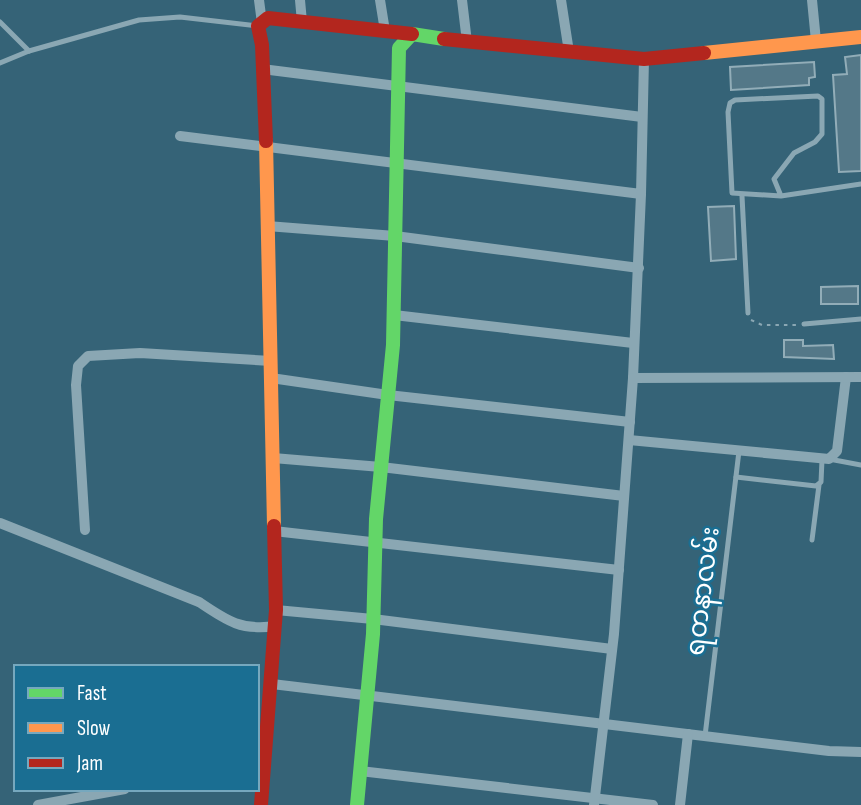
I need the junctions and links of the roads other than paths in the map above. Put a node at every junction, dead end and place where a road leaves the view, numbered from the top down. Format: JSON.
{"nodes":[{"id":1,"x":260,"y":0,"type":"edge"},
{"id":2,"x":300,"y":0,"type":"edge"},
{"id":3,"x":380,"y":0,"type":"edge"},
{"id":4,"x":462,"y":0,"type":"edge"},
{"id":5,"x":561,"y":0,"type":"edge"},
{"id":6,"x":812,"y":0,"type":"edge"},
{"id":7,"x":0,"y":22,"type":"edge"},
{"id":8,"x":302,"y":22,"type":"junction"},
{"id":9,"x":260,"y":24,"type":"junction"},
{"id":10,"x":385,"y":31,"type":"junction"},
{"id":11,"x":412,"y":34,"type":"junction"},
{"id":12,"x":861,"y":37,"type":"edge"},
{"id":13,"x":816,"y":41,"type":"junction"},
{"id":14,"x":467,"y":42,"type":"junction"},
{"id":15,"x":29,"y":51,"type":"junction"},
{"id":16,"x":569,"y":52,"type":"junction"},
{"id":17,"x":644,"y":59,"type":"junction"},
{"id":18,"x":0,"y":63,"type":"edge"},
{"id":19,"x":262,"y":69,"type":"junction"},
{"id":20,"x":396,"y":85,"type":"junction"},
{"id":21,"x":642,"y":117,"type":"junction"},
{"id":22,"x":180,"y":136,"type":"dead end"},
{"id":23,"x":266,"y":148,"type":"junction"},
{"id":24,"x":397,"y":165,"type":"junction"},
{"id":25,"x":861,"y":184,"type":"edge"},
{"id":26,"x":641,"y":194,"type":"junction"},
{"id":27,"x":742,"y":196,"type":"junction"},
{"id":28,"x":781,"y":196,"type":"junction"},
{"id":29,"x":267,"y":226,"type":"junction"},
{"id":30,"x":395,"y":236,"type":"junction"},
{"id":31,"x":639,"y":268,"type":"junction"},
{"id":32,"x":748,"y":313,"type":"road end"},
{"id":33,"x":394,"y":315,"type":"junction"},
{"id":34,"x":861,"y":319,"type":"edge"},
{"id":35,"x":804,"y":324,"type":"road end"},
{"id":36,"x":633,"y":343,"type":"junction"},
{"id":37,"x":271,"y":361,"type":"junction"},
{"id":38,"x":846,"y":377,"type":"junction"},
{"id":39,"x":861,"y":377,"type":"edge"},
{"id":40,"x":271,"y":378,"type":"junction"},
{"id":41,"x":633,"y":378,"type":"junction"},
{"id":42,"x":388,"y":395,"type":"junction"},
{"id":43,"x":630,"y":422,"type":"junction"},
{"id":44,"x":629,"y":440,"type":"junction"},
{"id":45,"x":739,"y":451,"type":"junction"},
{"id":46,"x":273,"y":458,"type":"junction"},
{"id":47,"x":826,"y":460,"type":"junction"},
{"id":48,"x":861,"y":466,"type":"edge"},
{"id":49,"x":381,"y":467,"type":"junction"},
{"id":50,"x":736,"y":477,"type":"junction"},
{"id":51,"x":819,"y":485,"type":"junction"},
{"id":52,"x":624,"y":496,"type":"junction"},
{"id":53,"x":0,"y":523,"type":"edge"},
{"id":54,"x":85,"y":530,"type":"dead end"},
{"id":55,"x":274,"y":531,"type":"junction"},
{"id":56,"x":812,"y":540,"type":"dead end"},
{"id":57,"x":376,"y":543,"type":"junction"},
{"id":58,"x":619,"y":570,"type":"junction"},
{"id":59,"x":276,"y":610,"type":"junction"},
{"id":60,"x":373,"y":619,"type":"junction"},
{"id":61,"x":276,"y":626,"type":"junction"},
{"id":62,"x":612,"y":649,"type":"junction"},
{"id":63,"x":272,"y":684,"type":"junction"},
{"id":64,"x":367,"y":695,"type":"junction"},
{"id":65,"x":603,"y":723,"type":"junction"},
{"id":66,"x":688,"y":734,"type":"junction"},
{"id":67,"x":705,"y":736,"type":"junction"},
{"id":68,"x":861,"y":752,"type":"edge"},
{"id":69,"x":360,"y":771,"type":"junction"},
{"id":70,"x":114,"y":791,"type":"edge"},
{"id":71,"x":594,"y":802,"type":"edge"},
{"id":72,"x":38,"y":805,"type":"edge"},
{"id":73,"x":261,"y":805,"type":"edge"},
{"id":74,"x":357,"y":805,"type":"edge"},
{"id":75,"x":653,"y":805,"type":"edge"},
{"id":76,"x":680,"y":805,"type":"edge"}],
"edges":[{"from":1,"to":9,"type":"street"},
{"from":2,"to":8,"type":"street"},
{"from":3,"to":10,"type":"street"},
{"from":4,"to":14,"type":"street"},
{"from":5,"to":16,"type":"street"},
{"from":6,"to":13,"type":"street"},
{"from":7,"to":15,"type":"lane"},
{"from":8,"to":9,"type":"street"},
{"from":8,"to":10,"type":"street"},
{"from":9,"to":15,"type":"lane"},
{"from":9,"to":19,"type":"street"},
{"from":10,"to":11,"type":"street"},
{"from":11,"to":14,"type":"street"},
{"from":11,"to":20,"type":"street"},
{"from":12,"to":13,"type":"street"},
{"from":13,"to":17,"type":"street"},
{"from":14,"to":16,"type":"street"},
{"from":15,"to":18,"type":"lane"},
{"from":16,"to":17,"type":"street"},
{"from":17,"to":21,"type":"street"},
{"from":19,"to":20,"type":"street"},
{"from":19,"to":23,"type":"street"},
{"from":20,"to":21,"type":"street"},
{"from":20,"to":24,"type":"street"},
{"from":21,"to":26,"type":"street"},
{"from":22,"to":23,"type":"street"},
{"from":23,"to":24,"type":"street"},
{"from":23,"to":29,"type":"street"},
{"from":24,"to":26,"type":"street"},
{"from":24,"to":30,"type":"street"},
{"from":25,"to":28,"type":"lane"},
{"from":26,"to":31,"type":"street"},
{"from":27,"to":28,"type":"lane"},
{"from":27,"to":28,"type":"lane"},
{"from":27,"to":32,"type":"lane"},
{"from":29,"to":30,"type":"street"},
{"from":29,"to":37,"type":"street"},
{"from":30,"to":31,"type":"street"},
{"from":30,"to":33,"type":"street"},
{"from":31,"to":36,"type":"street"},
{"from":33,"to":36,"type":"street"},
{"from":33,"to":42,"type":"street"},
{"from":34,"to":35,"type":"lane"},
{"from":36,"to":41,"type":"street"},
{"from":37,"to":40,"type":"street"},
{"from":37,"to":54,"type":"street"},
{"from":38,"to":39,"type":"street"},
{"from":38,"to":41,"type":"street"},
{"from":38,"to":47,"type":"street"},
{"from":40,"to":42,"type":"street"},
{"from":40,"to":46,"type":"street"},
{"from":41,"to":43,"type":"street"},
{"from":42,"to":43,"type":"street"},
{"from":42,"to":49,"type":"street"},
{"from":43,"to":44,"type":"street"},
{"from":44,"to":45,"type":"street"},
{"from":44,"to":52,"type":"street"},
{"from":45,"to":47,"type":"street"},
{"from":45,"to":50,"type":"lane","name":"ရတနာလမ်း"},
{"from":46,"to":49,"type":"street"},
{"from":46,"to":55,"type":"street"},
{"from":47,"to":48,"type":"lane"},
{"from":47,"to":51,"type":"lane"},
{"from":49,"to":52,"type":"street"},
{"from":49,"to":57,"type":"street"},
{"from":50,"to":51,"type":"lane"},
{"from":50,"to":67,"type":"lane","name":"ရတနာလမ်း"},
{"from":51,"to":56,"type":"lane"},
{"from":52,"to":58,"type":"street"},
{"from":53,"to":61,"type":"street"},
{"from":55,"to":57,"type":"street"},
{"from":55,"to":59,"type":"street"},
{"from":57,"to":58,"type":"street"},
{"from":57,"to":60,"type":"street"},
{"from":58,"to":62,"type":"street"},
{"from":59,"to":60,"type":"street"},
{"from":59,"to":61,"type":"street"},
{"from":60,"to":62,"type":"street"},
{"from":60,"to":64,"type":"street"},
{"from":61,"to":63,"type":"street"},
{"from":62,"to":65,"type":"street"},
{"from":63,"to":64,"type":"street"},
{"from":63,"to":73,"type":"street"},
{"from":64,"to":65,"type":"street"},
{"from":64,"to":69,"type":"street"},
{"from":65,"to":66,"type":"street"},
{"from":65,"to":71,"type":"street"},
{"from":66,"to":67,"type":"street"},
{"from":66,"to":76,"type":"street"},
{"from":67,"to":68,"type":"street"},
{"from":69,"to":71,"type":"street"},
{"from":69,"to":74,"type":"street"},
{"from":70,"to":72,"type":"street"},
{"from":71,"to":75,"type":"street"}]}
